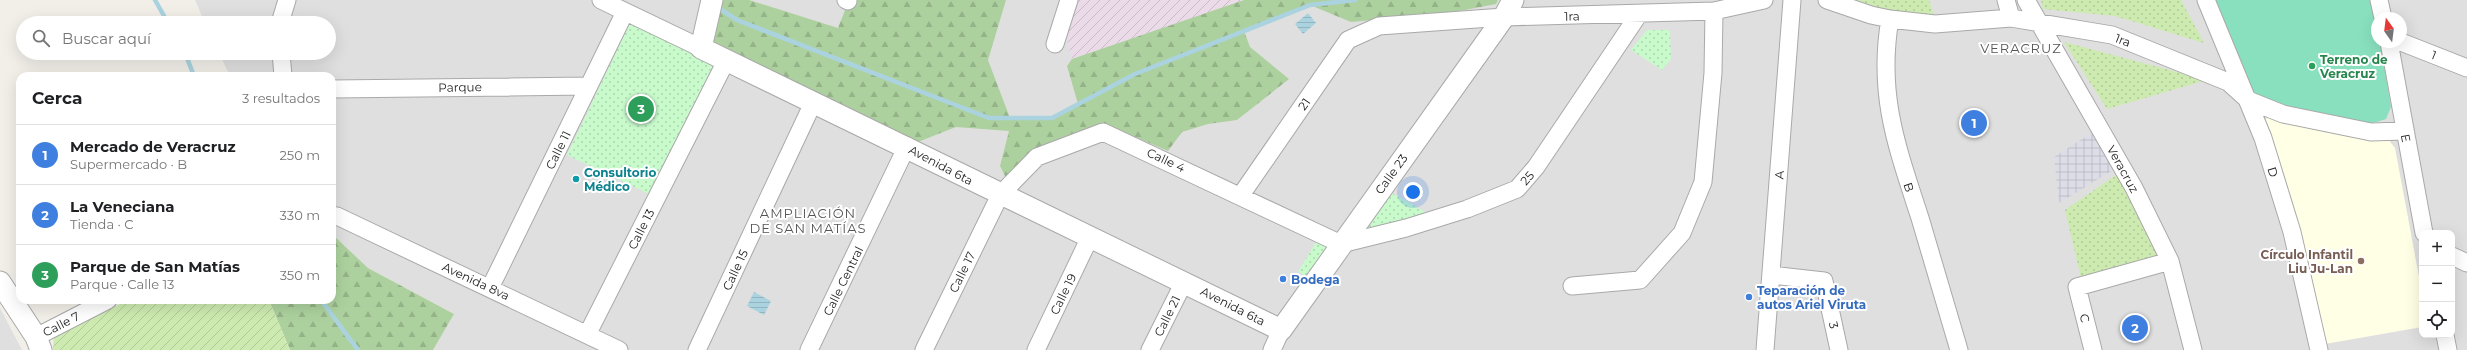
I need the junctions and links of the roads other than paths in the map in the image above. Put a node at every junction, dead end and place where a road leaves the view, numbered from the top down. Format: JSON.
{"nodes":[{"id":1,"x":287,"y":0,"type":"edge"},
{"id":2,"x":601,"y":0,"type":"edge"},
{"id":3,"x":712,"y":0,"type":"edge"},
{"id":4,"x":1069,"y":0,"type":"edge"},
{"id":5,"x":1764,"y":0,"type":"edge"},
{"id":6,"x":1792,"y":0,"type":"edge"},
{"id":7,"x":1827,"y":0,"type":"edge"},
{"id":8,"x":2006,"y":0,"type":"edge"},
{"id":9,"x":2026,"y":0,"type":"edge"},
{"id":10,"x":2206,"y":0,"type":"edge"},
{"id":11,"x":2379,"y":0,"type":"edge"},
{"id":12,"x":1509,"y":9,"type":"edge"},
{"id":13,"x":1714,"y":11,"type":"junction"},
{"id":14,"x":625,"y":12,"type":"junction"},
{"id":15,"x":2382,"y":12,"type":"edge"},
{"id":16,"x":1639,"y":14,"type":"junction"},
{"id":17,"x":282,"y":16,"type":"edge"},
{"id":18,"x":2011,"y":18,"type":"junction"},
{"id":19,"x":1890,"y":19,"type":"junction"},
{"id":20,"x":2037,"y":22,"type":"junction"},
{"id":21,"x":1379,"y":26,"type":"joint"},
{"id":22,"x":1055,"y":44,"type":"dead end"},
{"id":23,"x":2407,"y":44,"type":"edge"},
{"id":24,"x":701,"y":48,"type":"junction"},
{"id":25,"x":2390,"y":48,"type":"edge"},
{"id":26,"x":282,"y":60,"type":"edge"},
{"id":27,"x":726,"y":61,"type":"junction"},
{"id":28,"x":2467,"y":68,"type":"edge"},
{"id":29,"x":283,"y":72,"type":"edge"},
{"id":30,"x":588,"y":86,"type":"junction"},
{"id":31,"x":336,"y":89,"type":"edge"},
{"id":32,"x":2248,"y":100,"type":"junction"},
{"id":33,"x":813,"y":103,"type":"junction"},
{"id":34,"x":2404,"y":131,"type":"junction"},
{"id":35,"x":907,"y":146,"type":"junction"},
{"id":36,"x":1000,"y":195,"type":"junction"},
{"id":37,"x":1241,"y":195,"type":"junction"},
{"id":38,"x":336,"y":217,"type":"edge"},
{"id":39,"x":2423,"y":230,"type":"edge"},
{"id":40,"x":1090,"y":237,"type":"junction"},
{"id":41,"x":1341,"y":244,"type":"junction"},
{"id":42,"x":2455,"y":257,"type":"edge"},
{"id":43,"x":2170,"y":262,"type":"junction"},
{"id":44,"x":2467,"y":262,"type":"edge"},
{"id":45,"x":1772,"y":275,"type":"junction"},
{"id":46,"x":0,"y":282,"type":"edge"},
{"id":47,"x":1184,"y":282,"type":"junction"},
{"id":48,"x":1572,"y":286,"type":"dead end"},
{"id":49,"x":490,"y":288,"type":"junction"},
{"id":50,"x":101,"y":304,"type":"edge"},
{"id":51,"x":1281,"y":330,"type":"junction"},
{"id":52,"x":588,"y":334,"type":"junction"},
{"id":53,"x":2446,"y":338,"type":"edge"},
{"id":54,"x":38,"y":343,"type":"edge"},
{"id":55,"x":619,"y":350,"type":"edge"},
{"id":56,"x":697,"y":350,"type":"edge"},
{"id":57,"x":809,"y":350,"type":"edge"},
{"id":58,"x":924,"y":350,"type":"edge"},
{"id":59,"x":1036,"y":350,"type":"edge"},
{"id":60,"x":1150,"y":350,"type":"edge"},
{"id":61,"x":1272,"y":350,"type":"edge"},
{"id":62,"x":1765,"y":350,"type":"edge"},
{"id":63,"x":1839,"y":350,"type":"edge"},
{"id":64,"x":1959,"y":350,"type":"edge"},
{"id":65,"x":2093,"y":350,"type":"edge"},
{"id":66,"x":2194,"y":350,"type":"edge"},
{"id":67,"x":2318,"y":350,"type":"edge"},
{"id":68,"x":2448,"y":350,"type":"edge"}],
"edges":[{"from":1,"to":17,"type":"street"},
{"from":2,"to":14,"type":"street","name":"Avenida 6ta"},
{"from":3,"to":24,"type":"street"},
{"from":4,"to":22,"type":"street"},
{"from":5,"to":13,"type":"street","name":"1ra"},
{"from":6,"to":45,"type":"street","name":"A"},
{"from":7,"to":19,"type":"street","name":"1ra"},
{"from":8,"to":18,"type":"street"},
{"from":9,"to":20,"type":"street","name":"Veracruz"},
{"from":10,"to":32,"type":"street","name":"D"},
{"from":11,"to":15,"type":"street"},
{"from":12,"to":16,"type":"street","name":"1ra"},
{"from":12,"to":21,"type":"street","name":"1ra"},
{"from":12,"to":41,"type":"street","name":"Calle 23"},
{"from":13,"to":16,"type":"street","name":"1ra"},
{"from":13,"to":48,"type":"street"},
{"from":14,"to":24,"type":"street","name":"Avenida 6ta"},
{"from":14,"to":30,"type":"street","name":"Calle 11"},
{"from":16,"to":41,"type":"street","name":"25"},
{"from":18,"to":19,"type":"street","name":"1ra"},
{"from":18,"to":20,"type":"street","name":"1ra"},
{"from":19,"to":64,"type":"street","name":"B"},
{"from":20,"to":32,"type":"street","name":"1ra"},
{"from":20,"to":43,"type":"street","name":"Veracruz"},
{"from":21,"to":37,"type":"street","name":"21"},
{"from":23,"to":28,"type":"street","name":"1"},
{"from":24,"to":27,"type":"street","name":"Avenida 6ta"},
{"from":25,"to":34,"type":"street","name":"E"},
{"from":26,"to":29,"type":"street"},
{"from":27,"to":33,"type":"street","name":"Avenida 6ta"},
{"from":27,"to":52,"type":"street","name":"Calle 13"},
{"from":30,"to":31,"type":"street","name":"Parque"},
{"from":30,"to":49,"type":"street","name":"Calle 11"},
{"from":32,"to":34,"type":"street","name":"1ra"},
{"from":32,"to":67,"type":"street","name":"D"},
{"from":33,"to":35,"type":"street","name":"Avenida 6ta"},
{"from":33,"to":56,"type":"street","name":"Calle 15"},
{"from":34,"to":39,"type":"street","name":"E"},
{"from":35,"to":36,"type":"street","name":"Avenida 6ta"},
{"from":35,"to":57,"type":"street","name":"Calle Central"},
{"from":36,"to":37,"type":"street","name":"Calle 4"},
{"from":36,"to":40,"type":"street","name":"Avenida 6ta"},
{"from":36,"to":58,"type":"street","name":"Calle 17"},
{"from":37,"to":41,"type":"street","name":"Calle 4"},
{"from":38,"to":49,"type":"street","name":"Avenida 8va"},
{"from":40,"to":47,"type":"street","name":"Avenida 6ta"},
{"from":40,"to":59,"type":"street","name":"Calle 19"},
{"from":41,"to":51,"type":"street","name":"Calle 23"},
{"from":42,"to":44,"type":"street"},
{"from":43,"to":65,"type":"street","name":"C"},
{"from":43,"to":66,"type":"street","name":"Veracruz"},
{"from":45,"to":62,"type":"street","name":"A"},
{"from":45,"to":63,"type":"street","name":"3"},
{"from":46,"to":54,"type":"street"},
{"from":47,"to":51,"type":"street","name":"Avenida 6ta"},
{"from":47,"to":60,"type":"street","name":"Calle 21"},
{"from":49,"to":52,"type":"street","name":"Avenida 8va"},
{"from":50,"to":54,"type":"street","name":"Calle 7"},
{"from":51,"to":61,"type":"street","name":"Calle 23"},
{"from":52,"to":55,"type":"street","name":"Avenida 8va"},
{"from":53,"to":68,"type":"street"}]}
